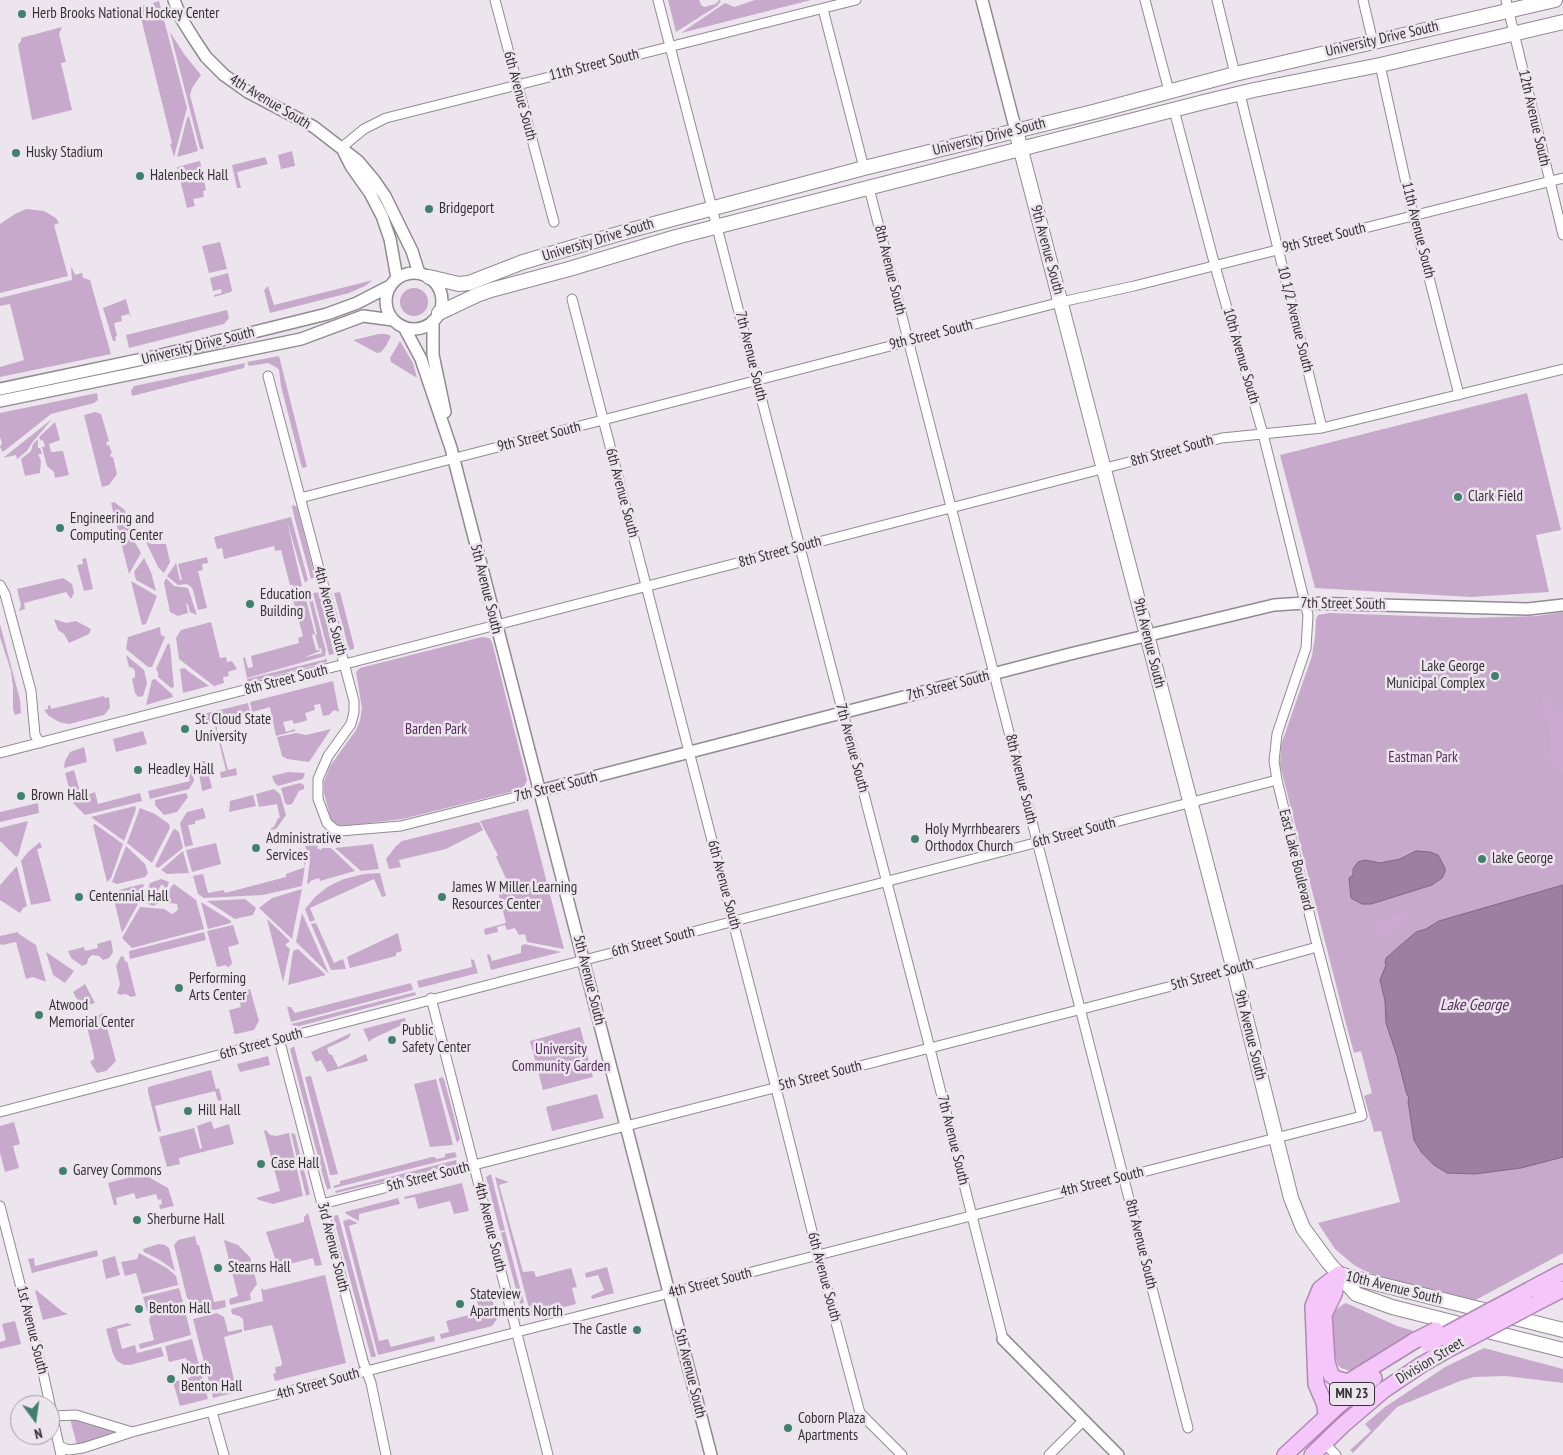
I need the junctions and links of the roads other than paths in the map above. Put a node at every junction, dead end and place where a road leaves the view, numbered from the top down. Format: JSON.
{"nodes":[{"id":1,"x":174,"y":0,"type":"edge"},
{"id":2,"x":495,"y":0,"type":"edge"},
{"id":3,"x":658,"y":0,"type":"edge"},
{"id":4,"x":856,"y":0,"type":"edge"},
{"id":5,"x":982,"y":0,"type":"edge"},
{"id":6,"x":1145,"y":0,"type":"edge"},
{"id":7,"x":1217,"y":0,"type":"edge"},
{"id":8,"x":1363,"y":0,"type":"edge"},
{"id":9,"x":1555,"y":0,"type":"edge"},
{"id":10,"x":1508,"y":5,"type":"edge"},
{"id":11,"x":823,"y":8,"type":"junction"},
{"id":12,"x":1563,"y":22,"type":"edge"},
{"id":13,"x":1514,"y":33,"type":"junction"},
{"id":14,"x":1373,"y":42,"type":"junction"},
{"id":15,"x":671,"y":46,"type":"junction"},
{"id":16,"x":1380,"y":65,"type":"junction"},
{"id":17,"x":1235,"y":74,"type":"junction"},
{"id":18,"x":517,"y":85,"type":"junction"},
{"id":19,"x":1169,"y":91,"type":"junction"},
{"id":20,"x":1240,"y":94,"type":"junction"},
{"id":21,"x":1174,"y":110,"type":"junction"},
{"id":22,"x":1016,"y":130,"type":"junction"},
{"id":23,"x":342,"y":149,"type":"junction"},
{"id":24,"x":1020,"y":150,"type":"junction"},
{"id":25,"x":864,"y":168,"type":"junction"},
{"id":26,"x":1563,"y":178,"type":"edge"},
{"id":27,"x":1549,"y":181,"type":"junction"},
{"id":28,"x":869,"y":188,"type":"junction"},
{"id":29,"x":713,"y":208,"type":"junction"},
{"id":30,"x":1413,"y":215,"type":"junction"},
{"id":31,"x":554,"y":222,"type":"dead end"},
{"id":32,"x":718,"y":227,"type":"junction"},
{"id":33,"x":1563,"y":236,"type":"edge"},
{"id":34,"x":1278,"y":250,"type":"junction"},
{"id":35,"x":1215,"y":266,"type":"junction"},
{"id":36,"x":424,"y":275,"type":"junction"},
{"id":37,"x":394,"y":282,"type":"junction"},
{"id":38,"x":572,"y":298,"type":"dead end"},
{"id":39,"x":1061,"y":302,"type":"junction"},
{"id":40,"x":436,"y":317,"type":"junction"},
{"id":41,"x":394,"y":320,"type":"junction"},
{"id":42,"x":404,"y":327,"type":"junction"},
{"id":43,"x":909,"y":341,"type":"junction"},
{"id":44,"x":1563,"y":369,"type":"edge"},
{"id":45,"x":268,"y":376,"type":"dead end"},
{"id":46,"x":757,"y":380,"type":"junction"},
{"id":47,"x":0,"y":389,"type":"edge"},
{"id":48,"x":1459,"y":395,"type":"junction"},
{"id":49,"x":0,"y":401,"type":"edge"},
{"id":50,"x":603,"y":420,"type":"junction"},
{"id":51,"x":1322,"y":428,"type":"junction"},
{"id":52,"x":1262,"y":434,"type":"junction"},
{"id":53,"x":452,"y":453,"type":"junction"},
{"id":54,"x":1104,"y":468,"type":"junction"},
{"id":55,"x":300,"y":498,"type":"junction"},
{"id":56,"x":952,"y":508,"type":"junction"},
{"id":57,"x":800,"y":547,"type":"junction"},
{"id":58,"x":0,"y":585,"type":"edge"},
{"id":59,"x":647,"y":587,"type":"junction"},
{"id":60,"x":1305,"y":603,"type":"junction"},
{"id":61,"x":1563,"y":605,"type":"edge"},
{"id":62,"x":496,"y":626,"type":"junction"},
{"id":63,"x":1147,"y":636,"type":"junction"},
{"id":64,"x":345,"y":664,"type":"junction"},
{"id":65,"x":994,"y":674,"type":"junction"},
{"id":66,"x":843,"y":713,"type":"junction"},
{"id":67,"x":40,"y":743,"type":"junction"},
{"id":68,"x":0,"y":753,"type":"edge"},
{"id":69,"x":689,"y":753,"type":"junction"},
{"id":70,"x":1276,"y":780,"type":"junction"},
{"id":71,"x":539,"y":792,"type":"junction"},
{"id":72,"x":1190,"y":803,"type":"junction"},
{"id":73,"x":340,"y":831,"type":"joint"},
{"id":74,"x":1038,"y":842,"type":"junction"},
{"id":75,"x":887,"y":881,"type":"junction"},
{"id":76,"x":733,"y":921,"type":"junction"},
{"id":77,"x":1318,"y":947,"type":"junction"},
{"id":78,"x":584,"y":959,"type":"junction"},
{"id":79,"x":1234,"y":970,"type":"junction"},
{"id":80,"x":431,"y":998,"type":"junction"},
{"id":81,"x":1081,"y":1010,"type":"junction"},
{"id":82,"x":279,"y":1039,"type":"junction"},
{"id":83,"x":930,"y":1048,"type":"junction"},
{"id":84,"x":776,"y":1088,"type":"junction"},
{"id":85,"x":0,"y":1112,"type":"edge"},
{"id":86,"x":1362,"y":1116,"type":"joint"},
{"id":87,"x":626,"y":1126,"type":"junction"},
{"id":88,"x":1275,"y":1138,"type":"junction"},
{"id":89,"x":475,"y":1165,"type":"junction"},
{"id":90,"x":1124,"y":1177,"type":"junction"},
{"id":91,"x":322,"y":1204,"type":"junction"},
{"id":92,"x":0,"y":1206,"type":"edge"},
{"id":93,"x":972,"y":1216,"type":"junction"},
{"id":94,"x":818,"y":1255,"type":"junction"},
{"id":95,"x":1563,"y":1272,"type":"edge"},
{"id":96,"x":1339,"y":1274,"type":"junction"},
{"id":97,"x":670,"y":1293,"type":"junction"},
{"id":98,"x":1560,"y":1295,"type":"edge"},
{"id":99,"x":1563,"y":1330,"type":"edge"},
{"id":100,"x":517,"y":1332,"type":"junction"},
{"id":101,"x":1003,"y":1339,"type":"joint"},
{"id":102,"x":1421,"y":1343,"type":"junction"},
{"id":103,"x":1563,"y":1350,"type":"edge"},
{"id":104,"x":367,"y":1371,"type":"junction"},
{"id":105,"x":48,"y":1395,"type":"edge"},
{"id":106,"x":212,"y":1412,"type":"junction"},
{"id":107,"x":60,"y":1416,"type":"edge"},
{"id":108,"x":1326,"y":1417,"type":"junction"},
{"id":109,"x":1084,"y":1420,"type":"junction"},
{"id":110,"x":1188,"y":1428,"type":"dead end"},
{"id":111,"x":132,"y":1432,"type":"junction"},
{"id":112,"x":1324,"y":1443,"type":"junction"},
{"id":113,"x":60,"y":1450,"type":"edge"},
{"id":114,"x":224,"y":1455,"type":"edge"},
{"id":115,"x":386,"y":1455,"type":"edge"},
{"id":116,"x":548,"y":1455,"type":"edge"},
{"id":117,"x":711,"y":1455,"type":"edge"},
{"id":118,"x":902,"y":1455,"type":"edge"},
{"id":119,"x":1049,"y":1455,"type":"edge"},
{"id":120,"x":1118,"y":1455,"type":"edge"},
{"id":121,"x":1285,"y":1455,"type":"edge"},
{"id":122,"x":1312,"y":1455,"type":"edge"},
{"id":123,"x":1336,"y":1455,"type":"edge"}],
"edges":[{"from":1,"to":23,"type":"street","name":"4th Avenue South"},
{"from":2,"to":18,"type":"street","name":"6th Avenue South"},
{"from":3,"to":15,"type":"street","name":"7th Avenue South"},
{"from":4,"to":11,"type":"street","name":"11th Street South"},
{"from":5,"to":22,"type":"street","name":"9th Avenue South"},
{"from":6,"to":19,"type":"street"},
{"from":7,"to":17,"type":"street"},
{"from":8,"to":14,"type":"street"},
{"from":9,"to":10,"type":"main road","name":"University Drive South"},
{"from":10,"to":13,"type":"street","name":"12th Avenue South"},
{"from":10,"to":14,"type":"main road","name":"University Drive South"},
{"from":11,"to":15,"type":"street","name":"11th Street South"},
{"from":11,"to":25,"type":"street"},
{"from":12,"to":13,"type":"main road","name":"University Drive South"},
{"from":13,"to":16,"type":"main road","name":"University Drive South"},
{"from":13,"to":27,"type":"street","name":"12th Avenue South"},
{"from":14,"to":17,"type":"main road","name":"University Drive South"},
{"from":15,"to":18,"type":"street","name":"11th Street South"},
{"from":15,"to":29,"type":"street","name":"7th Avenue South"},
{"from":16,"to":20,"type":"main road","name":"University Drive South"},
{"from":16,"to":30,"type":"street","name":"11th Avenue South"},
{"from":17,"to":19,"type":"main road","name":"University Drive South"},
{"from":18,"to":23,"type":"street","name":"11th Street South"},
{"from":18,"to":31,"type":"street","name":"6th Avenue South"},
{"from":19,"to":22,"type":"main road","name":"University Drive South"},
{"from":20,"to":21,"type":"main road","name":"University Drive South"},
{"from":20,"to":34,"type":"street","name":"10 1/2 Avenue South"},
{"from":21,"to":24,"type":"main road","name":"University Drive South"},
{"from":21,"to":35,"type":"street","name":"10th Avenue South"},
{"from":22,"to":24,"type":"main road","name":"9th Avenue South"},
{"from":22,"to":25,"type":"main road","name":"University Drive South"},
{"from":23,"to":36,"type":"street"},
{"from":23,"to":37,"type":"street"},
{"from":24,"to":28,"type":"main road","name":"University Drive South"},
{"from":24,"to":39,"type":"main road","name":"9th Avenue South"},
{"from":25,"to":29,"type":"main road","name":"University Drive South"},
{"from":26,"to":27,"type":"street","name":"9th Street South"},
{"from":27,"to":30,"type":"street","name":"9th Street South"},
{"from":27,"to":33,"type":"street","name":"12th Avenue South"},
{"from":28,"to":32,"type":"main road","name":"University Drive South"},
{"from":28,"to":43,"type":"street","name":"8th Avenue South"},
{"from":29,"to":32,"type":"street","name":"7th Avenue South"},
{"from":29,"to":36,"type":"main road","name":"University Drive South"},
{"from":30,"to":34,"type":"street","name":"9th Street South"},
{"from":30,"to":48,"type":"street","name":"11th Avenue South"},
{"from":32,"to":40,"type":"main road","name":"University Drive South"},
{"from":32,"to":46,"type":"street","name":"7th Avenue South"},
{"from":34,"to":35,"type":"street","name":"9th Street South"},
{"from":34,"to":51,"type":"street","name":"10 1/2 Avenue South"},
{"from":35,"to":39,"type":"street","name":"9th Street South"},
{"from":35,"to":52,"type":"street","name":"10th Avenue South"},
{"from":36,"to":37,"type":"street"},
{"from":36,"to":40,"type":"street"},
{"from":37,"to":41,"type":"street"},
{"from":37,"to":47,"type":"street","name":"University Drive South"},
{"from":38,"to":50,"type":"street","name":"6th Avenue South"},
{"from":39,"to":43,"type":"street","name":"9th Street South"},
{"from":39,"to":54,"type":"main road","name":"9th Avenue South"},
{"from":40,"to":42,"type":"street"},
{"from":40,"to":53,"type":"street","name":"5th Avenue South"},
{"from":41,"to":42,"type":"street"},
{"from":41,"to":49,"type":"street","name":"University Drive South"},
{"from":42,"to":53,"type":"street","name":"5th Avenue South"},
{"from":43,"to":46,"type":"street","name":"9th Street South"},
{"from":43,"to":56,"type":"street","name":"8th Avenue South"},
{"from":44,"to":48,"type":"street","name":"8th Street South"},
{"from":45,"to":55,"type":"street","name":"4th Avenue South"},
{"from":46,"to":50,"type":"street","name":"9th Street South"},
{"from":46,"to":57,"type":"street","name":"7th Avenue South"},
{"from":48,"to":51,"type":"street","name":"8th Street South"},
{"from":50,"to":53,"type":"street","name":"9th Street South"},
{"from":50,"to":59,"type":"street","name":"6th Avenue South"},
{"from":51,"to":52,"type":"street","name":"8th Street South"},
{"from":52,"to":54,"type":"street","name":"8th Street South"},
{"from":52,"to":60,"type":"street","name":"10th Avenue South"},
{"from":53,"to":55,"type":"street","name":"9th Street South"},
{"from":53,"to":62,"type":"street","name":"5th Avenue South"},
{"from":54,"to":56,"type":"street","name":"8th Street South"},
{"from":54,"to":63,"type":"main road","name":"9th Avenue South"},
{"from":55,"to":64,"type":"street","name":"4th Avenue South"},
{"from":56,"to":57,"type":"street","name":"8th Street South"},
{"from":56,"to":65,"type":"street","name":"8th Avenue South"},
{"from":57,"to":59,"type":"street","name":"8th Street South"},
{"from":57,"to":66,"type":"street","name":"7th Avenue South"},
{"from":58,"to":67,"type":"street"},
{"from":59,"to":62,"type":"street","name":"8th Street South"},
{"from":59,"to":69,"type":"street","name":"6th Avenue South"},
{"from":60,"to":61,"type":"street","name":"7th Street South"},
{"from":60,"to":63,"type":"street","name":"7th Street South"},
{"from":60,"to":70,"type":"street","name":"East Lake Boulevard"},
{"from":62,"to":64,"type":"street","name":"8th Street South"},
{"from":62,"to":71,"type":"street","name":"5th Avenue South"},
{"from":63,"to":65,"type":"street","name":"7th Street South"},
{"from":63,"to":72,"type":"main road","name":"9th Avenue South"},
{"from":64,"to":67,"type":"street","name":"8th Street South"},
{"from":64,"to":73,"type":"street","name":"4th Avenue South"},
{"from":65,"to":66,"type":"street","name":"7th Street South"},
{"from":65,"to":74,"type":"street","name":"8th Avenue South"},
{"from":66,"to":69,"type":"street","name":"7th Street South"},
{"from":66,"to":75,"type":"street","name":"7th Avenue South"},
{"from":67,"to":68,"type":"street","name":"8th Street South"},
{"from":69,"to":71,"type":"street","name":"7th Street South"},
{"from":69,"to":76,"type":"street","name":"6th Avenue South"},
{"from":70,"to":72,"type":"street","name":"6th Street South"},
{"from":70,"to":77,"type":"street","name":"East Lake Boulevard"},
{"from":71,"to":73,"type":"street","name":"7th Street South"},
{"from":71,"to":78,"type":"street","name":"5th Avenue South"},
{"from":72,"to":74,"type":"street","name":"6th Street South"},
{"from":72,"to":79,"type":"main road","name":"9th Avenue South"},
{"from":74,"to":75,"type":"street","name":"6th Street South"},
{"from":74,"to":81,"type":"street","name":"8th Avenue South"},
{"from":75,"to":76,"type":"street","name":"6th Street South"},
{"from":75,"to":83,"type":"street","name":"7th Avenue South"},
{"from":76,"to":78,"type":"street","name":"6th Street South"},
{"from":76,"to":84,"type":"street","name":"6th Avenue South"},
{"from":77,"to":79,"type":"street","name":"5th Street South"},
{"from":77,"to":86,"type":"street","name":"East Lake Boulevard"},
{"from":78,"to":80,"type":"street","name":"6th Street South"},
{"from":78,"to":87,"type":"street","name":"5th Avenue South"},
{"from":79,"to":81,"type":"street","name":"5th Street South"},
{"from":79,"to":88,"type":"main road","name":"9th Avenue South"},
{"from":80,"to":82,"type":"street","name":"6th Street South"},
{"from":80,"to":89,"type":"street","name":"4th Avenue South"},
{"from":81,"to":83,"type":"street","name":"5th Street South"},
{"from":81,"to":90,"type":"street","name":"8th Avenue South"},
{"from":82,"to":85,"type":"street","name":"6th Street South"},
{"from":82,"to":91,"type":"street","name":"3rd Avenue South"},
{"from":83,"to":84,"type":"street","name":"5th Street South"},
{"from":83,"to":93,"type":"street","name":"7th Avenue South"},
{"from":84,"to":87,"type":"street","name":"5th Street South"},
{"from":84,"to":94,"type":"street","name":"6th Avenue South"},
{"from":86,"to":88,"type":"street","name":"4th Street South"},
{"from":87,"to":89,"type":"street","name":"5th Street South"},
{"from":87,"to":97,"type":"street","name":"5th Avenue South"},
{"from":88,"to":90,"type":"street","name":"4th Street South"},
{"from":88,"to":96,"type":"main road","name":"9th Avenue South"},
{"from":89,"to":91,"type":"street","name":"5th Street South"},
{"from":89,"to":100,"type":"street","name":"4th Avenue South"},
{"from":90,"to":93,"type":"street","name":"4th Street South"},
{"from":90,"to":110,"type":"street","name":"8th Avenue South"},
{"from":91,"to":104,"type":"street","name":"3rd Avenue South"},
{"from":92,"to":105,"type":"street","name":"1st Avenue South"},
{"from":93,"to":94,"type":"street","name":"4th Street South"},
{"from":93,"to":101,"type":"street","name":"7th Avenue South"},
{"from":94,"to":97,"type":"street","name":"4th Street South"},
{"from":94,"to":118,"type":"street","name":"6th Avenue South"},
{"from":95,"to":102,"type":"highway","name":"Division Street","number":"MN 23","bridge":true},
{"from":96,"to":99,"type":"main road","name":"10th Avenue South"},
{"from":96,"to":102,"type":"highway"},
{"from":96,"to":103,"type":"main road","name":"10th Avenue South"},
{"from":96,"to":108,"type":"highway"},
{"from":97,"to":100,"type":"street","name":"4th Street South"},
{"from":97,"to":117,"type":"street","name":"5th Avenue South"},
{"from":98,"to":112,"type":"highway","name":"Division Street","number":"MN 23","bridge":true},
{"from":100,"to":104,"type":"street","name":"4th Street South"},
{"from":100,"to":116,"type":"street","name":"4th Avenue South"},
{"from":101,"to":109,"type":"street","name":"7th Avenue South"},
{"from":102,"to":108,"type":"highway","number":"MN 23"},
{"from":104,"to":106,"type":"street","name":"4th Street South"},
{"from":104,"to":115,"type":"street","name":"3rd Avenue South"},
{"from":106,"to":111,"type":"street","name":"4th Street South"},
{"from":106,"to":114,"type":"street"},
{"from":107,"to":111,"type":"street"},
{"from":108,"to":121,"type":"highway","number":"MN 23"},
{"from":109,"to":119,"type":"street"},
{"from":109,"to":120,"type":"street","name":"7th Avenue South"},
{"from":111,"to":113,"type":"street","name":"4th Street South"},
{"from":112,"to":122,"type":"highway","name":"Division Street","number":"MN 23"},
{"from":112,"to":123,"type":"street"}]}
